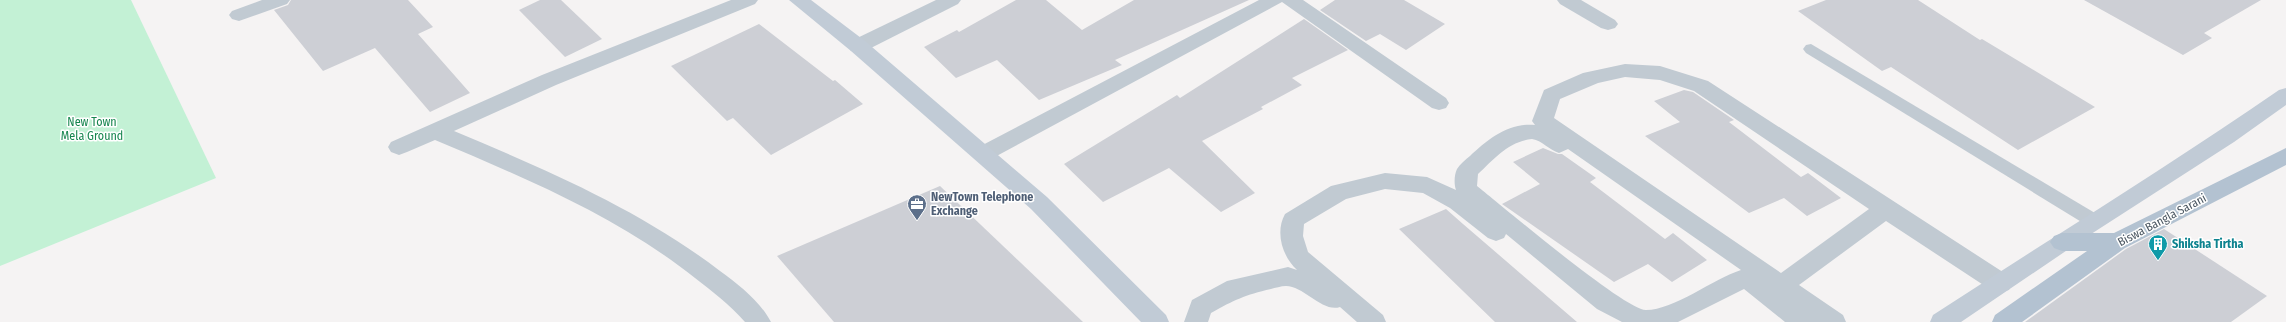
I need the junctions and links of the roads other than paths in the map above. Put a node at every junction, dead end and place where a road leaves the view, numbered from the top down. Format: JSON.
{"nodes":[{"id":1,"x":280,"y":0,"type":"edge"},
{"id":2,"x":748,"y":0,"type":"edge"},
{"id":3,"x":799,"y":0,"type":"edge"},
{"id":4,"x":951,"y":0,"type":"edge"},
{"id":5,"x":1274,"y":0,"type":"edge"},
{"id":6,"x":1290,"y":0,"type":"edge"},
{"id":7,"x":1567,"y":0,"type":"edge"},
{"id":8,"x":239,"y":15,"type":"dead end"},
{"id":9,"x":1608,"y":24,"type":"dead end"},
{"id":10,"x":858,"y":46,"type":"junction"},
{"id":11,"x":1810,"y":50,"type":"dead end"},
{"id":12,"x":2286,"y":95,"type":"edge"},
{"id":13,"x":1439,"y":103,"type":"dead end"},
{"id":14,"x":434,"y":131,"type":"junction"},
{"id":15,"x":399,"y":147,"type":"dead end"},
{"id":16,"x":982,"y":154,"type":"junction"},
{"id":17,"x":2286,"y":156,"type":"edge"},
{"id":18,"x":1886,"y":209,"type":"junction"},
{"id":19,"x":2094,"y":221,"type":"junction"},
{"id":20,"x":2062,"y":242,"type":"junction"},
{"id":21,"x":2117,"y":242,"type":"junction"},
{"id":22,"x":1745,"y":278,"type":"junction"},
{"id":23,"x":2000,"y":283,"type":"junction"},
{"id":24,"x":1781,"y":286,"type":"junction"},
{"id":25,"x":1804,"y":311,"type":"edge"},
{"id":26,"x":1642,"y":321,"type":"edge"},
{"id":27,"x":759,"y":322,"type":"edge"},
{"id":28,"x":1158,"y":322,"type":"edge"},
{"id":29,"x":1196,"y":322,"type":"edge"},
{"id":30,"x":1359,"y":322,"type":"edge"},
{"id":31,"x":1374,"y":322,"type":"edge"},
{"id":32,"x":1610,"y":322,"type":"edge"},
{"id":33,"x":1834,"y":322,"type":"edge"},
{"id":34,"x":1942,"y":322,"type":"edge"},
{"id":35,"x":2004,"y":322,"type":"edge"}],
"edges":[{"from":1,"to":8,"type":"street"},
{"from":2,"to":14,"type":"street"},
{"from":3,"to":10,"type":"street"},
{"from":4,"to":10,"type":"street"},
{"from":5,"to":16,"type":"street"},
{"from":6,"to":13,"type":"street"},
{"from":7,"to":9,"type":"street"},
{"from":10,"to":16,"type":"street"},
{"from":11,"to":19,"type":"lane"},
{"from":12,"to":19,"type":"street"},
{"from":14,"to":15,"type":"street"},
{"from":14,"to":27,"type":"street"},
{"from":16,"to":28,"type":"street"},
{"from":17,"to":21,"type":"main road","name":"Biswa Bangla Sarani"},
{"from":18,"to":23,"type":"street"},
{"from":18,"to":24,"type":"street"},
{"from":18,"to":24,"type":"street"},
{"from":19,"to":20,"type":"street"},
{"from":20,"to":21,"type":"main road"},
{"from":20,"to":23,"type":"street"},
{"from":21,"to":35,"type":"main road","name":"Biswa Bangla Sarani"},
{"from":22,"to":25,"type":"street"},
{"from":22,"to":26,"type":"street"},
{"from":22,"to":26,"type":"street"},
{"from":23,"to":34,"type":"street"},
{"from":24,"to":25,"type":"street"},
{"from":25,"to":33,"type":"street"},
{"from":29,"to":30,"type":"street"},
{"from":31,"to":32,"type":"street"}]}
